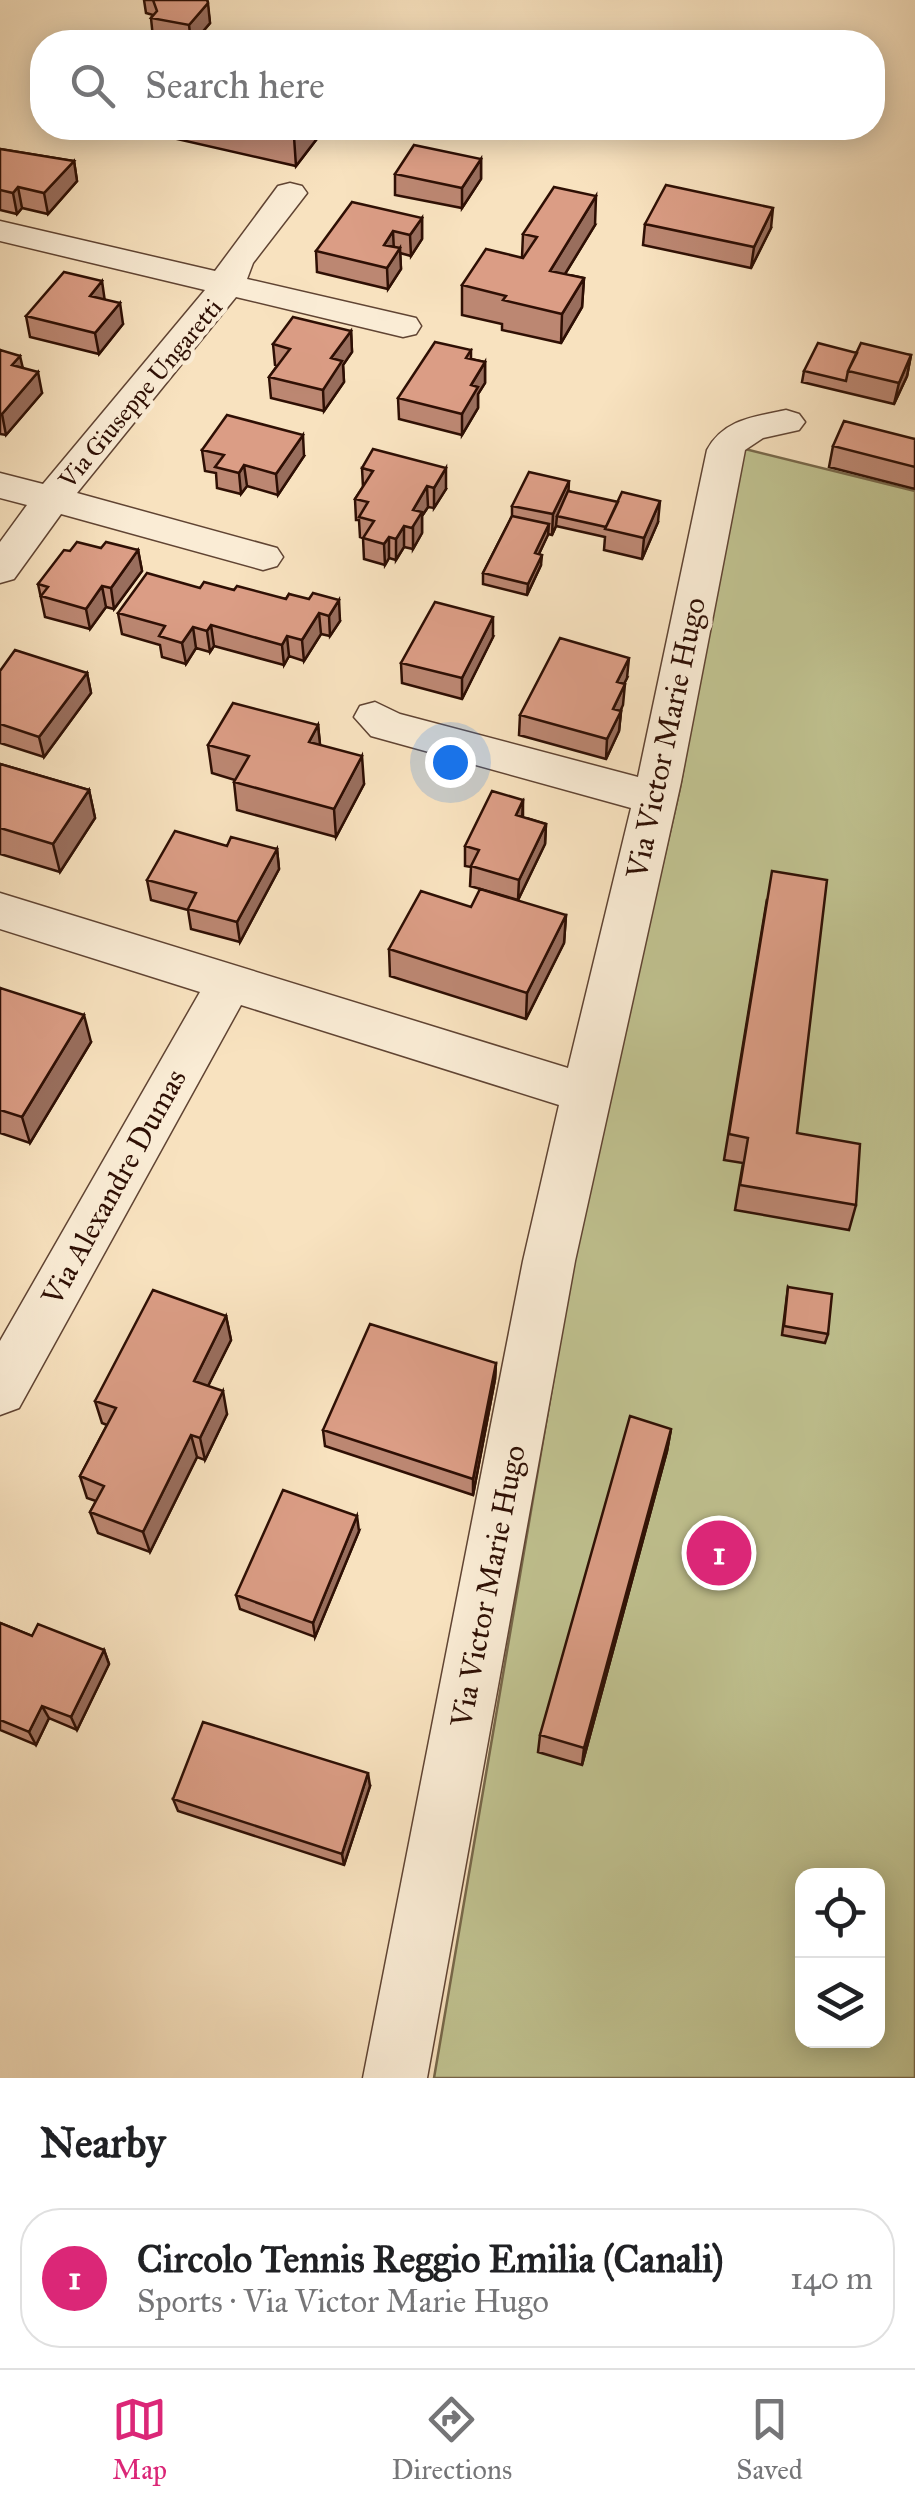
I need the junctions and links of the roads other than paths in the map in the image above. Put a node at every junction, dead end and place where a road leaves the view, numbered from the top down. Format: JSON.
{"nodes":[{"id":1,"x":290,"y":194,"type":"dead end"},
{"id":2,"x":0,"y":230,"type":"edge"},
{"id":3,"x":228,"y":286,"type":"junction"},
{"id":4,"x":403,"y":326,"type":"dead end"},
{"id":5,"x":786,"y":422,"type":"dead end"},
{"id":6,"x":0,"y":484,"type":"edge"},
{"id":7,"x":52,"y":499,"type":"junction"},
{"id":8,"x":263,"y":557,"type":"dead end"},
{"id":9,"x":0,"y":570,"type":"edge"},
{"id":10,"x":375,"y":717,"type":"dead end"},
{"id":11,"x":655,"y":798,"type":"junction"},
{"id":12,"x":0,"y":912,"type":"edge"},
{"id":13,"x":229,"y":983,"type":"junction"},
{"id":14,"x":586,"y":1094,"type":"junction"},
{"id":15,"x":0,"y":1392,"type":"edge"},
{"id":16,"x":395,"y":2078,"type":"edge"}],
"edges":[{"from":1,"to":3,"type":"street","name":"Via Giuseppe Ungaretti"},
{"from":2,"to":3,"type":"street","name":"Via Giuseppe Ungaretti"},
{"from":3,"to":4,"type":"street","name":"Via Giuseppe Ungaretti"},
{"from":3,"to":7,"type":"street","name":"Via Giuseppe Ungaretti"},
{"from":5,"to":11,"type":"street","name":"Via Victor Marie Hugo"},
{"from":6,"to":7,"type":"street","name":"Via Giuseppe Ungaretti"},
{"from":7,"to":8,"type":"street","name":"Via Giuseppe Ungaretti"},
{"from":7,"to":9,"type":"street","name":"Via Giuseppe Ungaretti"},
{"from":10,"to":11,"type":"street"},
{"from":11,"to":14,"type":"street","name":"Via Victor Marie Hugo"},
{"from":12,"to":13,"type":"street"},
{"from":13,"to":14,"type":"street"},
{"from":13,"to":15,"type":"street","name":"Via Alexandre Dumas"},
{"from":14,"to":16,"type":"street","name":"Via Victor Marie Hugo"}]}
